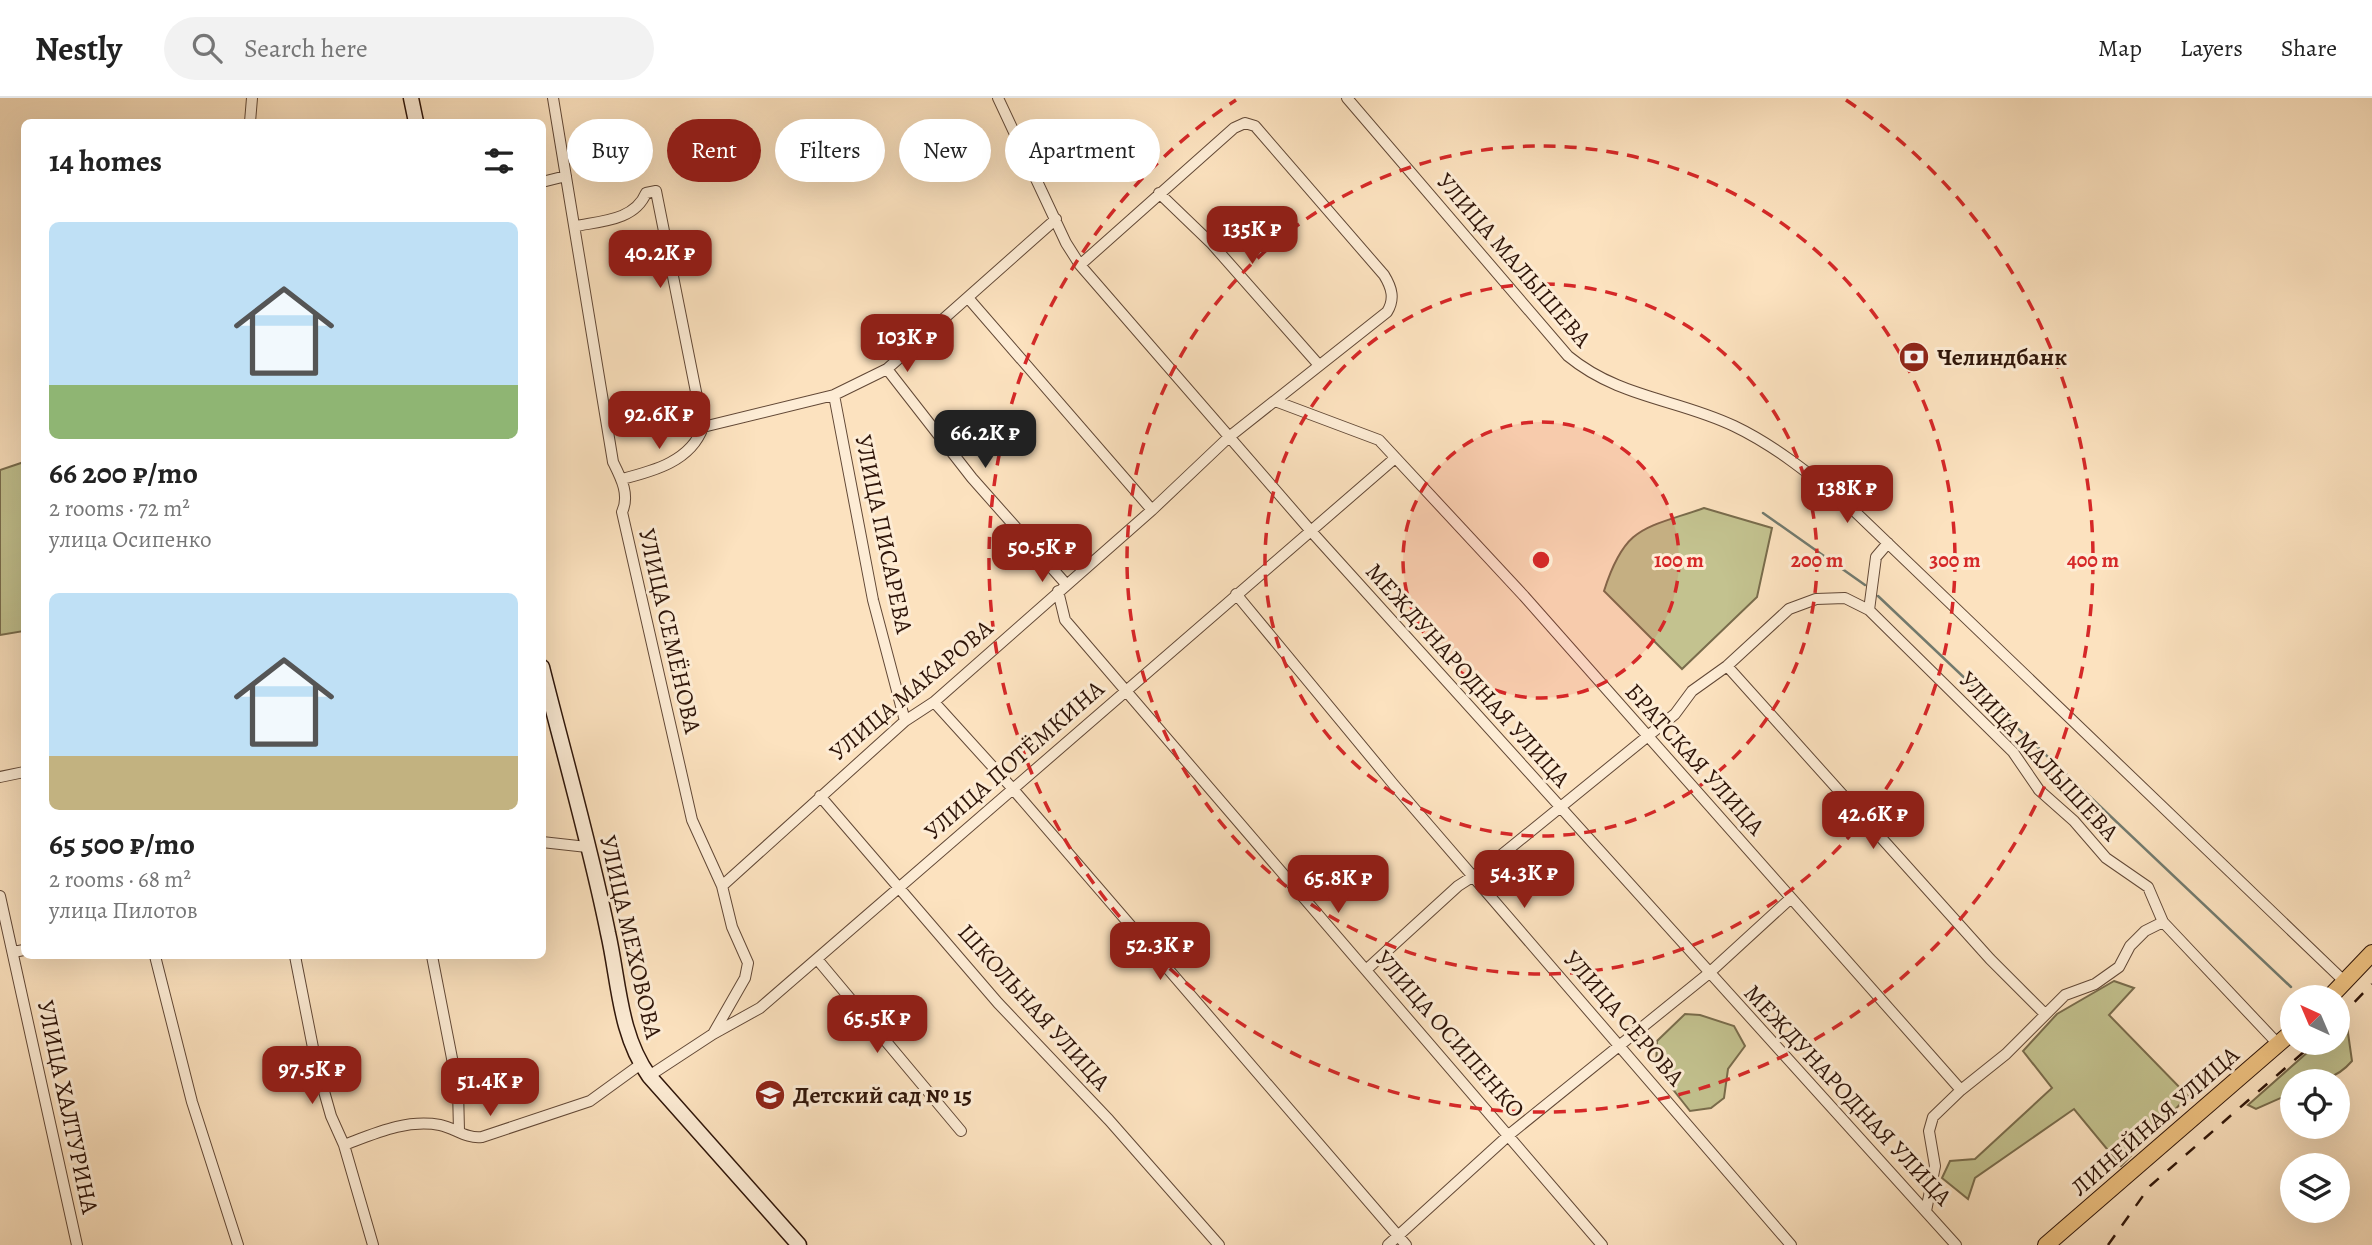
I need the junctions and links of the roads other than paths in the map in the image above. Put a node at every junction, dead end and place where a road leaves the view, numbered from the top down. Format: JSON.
{"nodes":[{"id":1,"x":251,"y":98,"type":"edge"},
{"id":2,"x":411,"y":98,"type":"edge"},
{"id":3,"x":553,"y":98,"type":"edge"},
{"id":4,"x":998,"y":98,"type":"edge"},
{"id":5,"x":1347,"y":98,"type":"edge"},
{"id":6,"x":250,"y":119,"type":"edge"},
{"id":7,"x":415,"y":119,"type":"edge"},
{"id":8,"x":566,"y":176,"type":"junction"},
{"id":9,"x":546,"y":181,"type":"edge"},
{"id":10,"x":1160,"y":194,"type":"junction"},
{"id":11,"x":1056,"y":219,"type":"junction"},
{"id":12,"x":576,"y":226,"type":"junction"},
{"id":13,"x":1080,"y":265,"type":"junction"},
{"id":14,"x":969,"y":299,"type":"junction"},
{"id":15,"x":1318,"y":364,"type":"junction"},
{"id":16,"x":887,"y":369,"type":"junction"},
{"id":17,"x":834,"y":396,"type":"junction"},
{"id":18,"x":1275,"y":401,"type":"junction"},
{"id":19,"x":703,"y":427,"type":"junction"},
{"id":20,"x":1229,"y":437,"type":"junction"},
{"id":21,"x":1394,"y":459,"type":"junction"},
{"id":22,"x":622,"y":479,"type":"junction"},
{"id":23,"x":1152,"y":510,"type":"junction"},
{"id":24,"x":1310,"y":530,"type":"junction"},
{"id":25,"x":1888,"y":543,"type":"junction"},
{"id":26,"x":1062,"y":588,"type":"junction"},
{"id":27,"x":1236,"y":594,"type":"junction"},
{"id":28,"x":1869,"y":610,"type":"junction"},
{"id":29,"x":1727,"y":666,"type":"junction"},
{"id":30,"x":546,"y":683,"type":"edge"},
{"id":31,"x":1126,"y":691,"type":"junction"},
{"id":32,"x":934,"y":702,"type":"junction"},
{"id":33,"x":905,"y":721,"type":"junction"},
{"id":34,"x":1646,"y":737,"type":"junction"},
{"id":35,"x":21,"y":773,"type":"edge"},
{"id":36,"x":0,"y":777,"type":"edge"},
{"id":37,"x":1012,"y":788,"type":"junction"},
{"id":38,"x":820,"y":796,"type":"junction"},
{"id":39,"x":1559,"y":806,"type":"junction"},
{"id":40,"x":546,"y":842,"type":"edge"},
{"id":41,"x":587,"y":847,"type":"junction"},
{"id":42,"x":1474,"y":876,"type":"junction"},
{"id":43,"x":722,"y":886,"type":"junction"},
{"id":44,"x":898,"y":888,"type":"junction"},
{"id":45,"x":0,"y":896,"type":"edge"},
{"id":46,"x":1791,"y":898,"type":"junction"},
{"id":47,"x":2162,"y":922,"type":"junction"},
{"id":48,"x":21,"y":951,"type":"edge"},
{"id":49,"x":13,"y":952,"type":"junction"},
{"id":50,"x":2372,"y":953,"type":"edge"},
{"id":51,"x":156,"y":959,"type":"edge"},
{"id":52,"x":296,"y":959,"type":"edge"},
{"id":53,"x":433,"y":959,"type":"edge"},
{"id":54,"x":817,"y":959,"type":"junction"},
{"id":55,"x":1366,"y":970,"type":"junction"},
{"id":56,"x":1708,"y":974,"type":"junction"},
{"id":57,"x":2345,"y":982,"type":"junction"},
{"id":58,"x":2342,"y":985,"type":"edge"},
{"id":59,"x":2043,"y":1013,"type":"junction"},
{"id":60,"x":713,"y":1034,"type":"junction"},
{"id":61,"x":1620,"y":1043,"type":"junction"},
{"id":62,"x":2279,"y":1045,"type":"joint"},
{"id":63,"x":645,"y":1070,"type":"junction"},
{"id":64,"x":1961,"y":1090,"type":"junction"},
{"id":65,"x":459,"y":1131,"type":"junction"},
{"id":66,"x":961,"y":1131,"type":"dead end"},
{"id":67,"x":1510,"y":1134,"type":"junction"},
{"id":68,"x":344,"y":1145,"type":"junction"},
{"id":69,"x":1926,"y":1210,"type":"junction"},
{"id":70,"x":1398,"y":1236,"type":"junction"},
{"id":71,"x":77,"y":1245,"type":"edge"},
{"id":72,"x":238,"y":1245,"type":"edge"},
{"id":73,"x":373,"y":1245,"type":"edge"},
{"id":74,"x":799,"y":1245,"type":"edge"},
{"id":75,"x":1219,"y":1245,"type":"edge"},
{"id":76,"x":1388,"y":1245,"type":"edge"},
{"id":77,"x":1406,"y":1245,"type":"edge"},
{"id":78,"x":1602,"y":1245,"type":"edge"},
{"id":79,"x":1791,"y":1245,"type":"edge"},
{"id":80,"x":1956,"y":1245,"type":"edge"},
{"id":81,"x":2046,"y":1245,"type":"edge"}],
"edges":[{"from":1,"to":6,"type":"street"},
{"from":2,"to":7,"type":"street"},
{"from":3,"to":8,"type":"street","name":"УЛИЦА СЕМЁНОВА"},
{"from":4,"to":11,"type":"street","name":"МЕЖДУНАРОДНАЯ УЛИЦА"},
{"from":5,"to":25,"type":"street","name":"УЛИЦА МАЛЫШЕВА"},
{"from":8,"to":9,"type":"street"},
{"from":8,"to":12,"type":"street","name":"УЛИЦА СЕМЁНОВА"},
{"from":10,"to":13,"type":"street"},
{"from":10,"to":15,"type":"street"},
{"from":10,"to":15,"type":"street","name":"УЛИЦА МАКАРОВА"},
{"from":11,"to":13,"type":"street","name":"МЕЖДУНАРОДНАЯ УЛИЦА"},
{"from":11,"to":14,"type":"street"},
{"from":12,"to":19,"type":"street"},
{"from":12,"to":22,"type":"street","name":"УЛИЦА СЕМЁНОВА"},
{"from":13,"to":20,"type":"street","name":"МЕЖДУНАРОДНАЯ УЛИЦА"},
{"from":14,"to":16,"type":"street"},
{"from":14,"to":23,"type":"street"},
{"from":15,"to":18,"type":"street","name":"УЛИЦА МАКАРОВА"},
{"from":16,"to":17,"type":"street"},
{"from":16,"to":26,"type":"street","name":"УЛИЦА ОСИПЕНКО"},
{"from":17,"to":19,"type":"street"},
{"from":17,"to":33,"type":"street","name":"УЛИЦА ПИСАРЕВА"},
{"from":18,"to":20,"type":"street","name":"УЛИЦА МАКАРОВА"},
{"from":18,"to":21,"type":"street","name":"БРАТСКАЯ УЛИЦА"},
{"from":19,"to":22,"type":"street"},
{"from":20,"to":23,"type":"street","name":"УЛИЦА МАКАРОВА"},
{"from":20,"to":24,"type":"street","name":"МЕЖДУНАРОДНАЯ УЛИЦА"},
{"from":21,"to":24,"type":"street","name":"УЛИЦА ПОТЁМКИНА"},
{"from":21,"to":34,"type":"street","name":"БРАТСКАЯ УЛИЦА"},
{"from":22,"to":43,"type":"street","name":"УЛИЦА СЕМЁНОВА"},
{"from":23,"to":26,"type":"street","name":"УЛИЦА МАКАРОВА"},
{"from":24,"to":27,"type":"street","name":"УЛИЦА ПОТЁМКИНА"},
{"from":24,"to":39,"type":"street","name":"МЕЖДУНАРОДНАЯ УЛИЦА"},
{"from":25,"to":28,"type":"street"},
{"from":25,"to":57,"type":"street","name":"УЛИЦА МАЛЫШЕВА"},
{"from":26,"to":31,"type":"street","name":"УЛИЦА ОСИПЕНКО"},
{"from":26,"to":32,"type":"street","name":"УЛИЦА МАКАРОВА"},
{"from":27,"to":31,"type":"street","name":"УЛИЦА ПОТЁМКИНА"},
{"from":27,"to":42,"type":"street","name":"УЛИЦА СЕРОВА"},
{"from":28,"to":29,"type":"street"},
{"from":28,"to":47,"type":"street","name":"УЛИЦА МАЛЫШЕВА"},
{"from":29,"to":34,"type":"street"},
{"from":29,"to":59,"type":"street"},
{"from":30,"to":41,"type":"street","name":"УЛИЦА МЕХОВОВА"},
{"from":31,"to":37,"type":"street","name":"УЛИЦА ПОТЁМКИНА"},
{"from":31,"to":55,"type":"street","name":"УЛИЦА ОСИПЕНКО"},
{"from":32,"to":33,"type":"street","name":"УЛИЦА МАКАРОВА"},
{"from":32,"to":37,"type":"street"},
{"from":33,"to":38,"type":"street","name":"УЛИЦА МАКАРОВА"},
{"from":34,"to":39,"type":"street"},
{"from":34,"to":46,"type":"street","name":"БРАТСКАЯ УЛИЦА"},
{"from":35,"to":36,"type":"street"},
{"from":37,"to":44,"type":"street","name":"УЛИЦА ПОТЁМКИНА"},
{"from":37,"to":70,"type":"street"},
{"from":38,"to":43,"type":"street","name":"УЛИЦА МАКАРОВА"},
{"from":38,"to":44,"type":"street","name":"ШКОЛЬНАЯ УЛИЦА"},
{"from":39,"to":42,"type":"street"},
{"from":39,"to":56,"type":"street","name":"МЕЖДУНАРОДНАЯ УЛИЦА"},
{"from":40,"to":41,"type":"street"},
{"from":41,"to":63,"type":"street","name":"УЛИЦА МЕХОВОВА"},
{"from":42,"to":55,"type":"street"},
{"from":42,"to":61,"type":"street","name":"УЛИЦА СЕРОВА"},
{"from":43,"to":60,"type":"street","name":"УЛИЦА СЕМЁНОВА"},
{"from":44,"to":54,"type":"street","name":"УЛИЦА ПОТЁМКИНА"},
{"from":44,"to":75,"type":"street","name":"ШКОЛЬНАЯ УЛИЦА"},
{"from":45,"to":49,"type":"street","name":"УЛИЦА ХАЛТУРИНА"},
{"from":46,"to":56,"type":"street"},
{"from":46,"to":64,"type":"street","name":"БРАТСКАЯ УЛИЦА"},
{"from":47,"to":59,"type":"street"},
{"from":47,"to":62,"type":"street","name":"УЛИЦА МАЛЫШЕВА"},
{"from":48,"to":49,"type":"street"},
{"from":49,"to":71,"type":"street","name":"УЛИЦА ХАЛТУРИНА"},
{"from":50,"to":57,"type":"main road"},
{"from":51,"to":72,"type":"street"},
{"from":52,"to":68,"type":"street"},
{"from":53,"to":65,"type":"street"},
{"from":54,"to":60,"type":"street","name":"УЛИЦА ПОТЁМКИНА"},
{"from":54,"to":66,"type":"street"},
{"from":55,"to":67,"type":"street","name":"УЛИЦА ОСИПЕНКО"},
{"from":56,"to":61,"type":"street"},
{"from":56,"to":69,"type":"street","name":"МЕЖДУНАРОДНАЯ УЛИЦА"},
{"from":57,"to":58,"type":"main road"},
{"from":59,"to":64,"type":"street"},
{"from":60,"to":63,"type":"street","name":"УЛИЦА ПОТЁМКИНА"},
{"from":61,"to":67,"type":"street"},
{"from":61,"to":79,"type":"street","name":"УЛИЦА СЕРОВА"},
{"from":62,"to":81,"type":"main road","name":"ЛИНЕЙНАЯ УЛИЦА"},
{"from":63,"to":65,"type":"street","name":"УЛИЦА ПОТЁМКИНА"},
{"from":63,"to":74,"type":"street","name":"УЛИЦА МЕХОВОВА"},
{"from":64,"to":69,"type":"street"},
{"from":65,"to":68,"type":"street","name":"УЛИЦА ПОТЁМКИНА"},
{"from":67,"to":70,"type":"street"},
{"from":67,"to":78,"type":"street","name":"УЛИЦА ОСИПЕНКО"},
{"from":68,"to":73,"type":"street"},
{"from":69,"to":80,"type":"street","name":"МЕЖДУНАРОДНАЯ УЛИЦА"},
{"from":70,"to":76,"type":"street"},
{"from":70,"to":77,"type":"street"}]}
